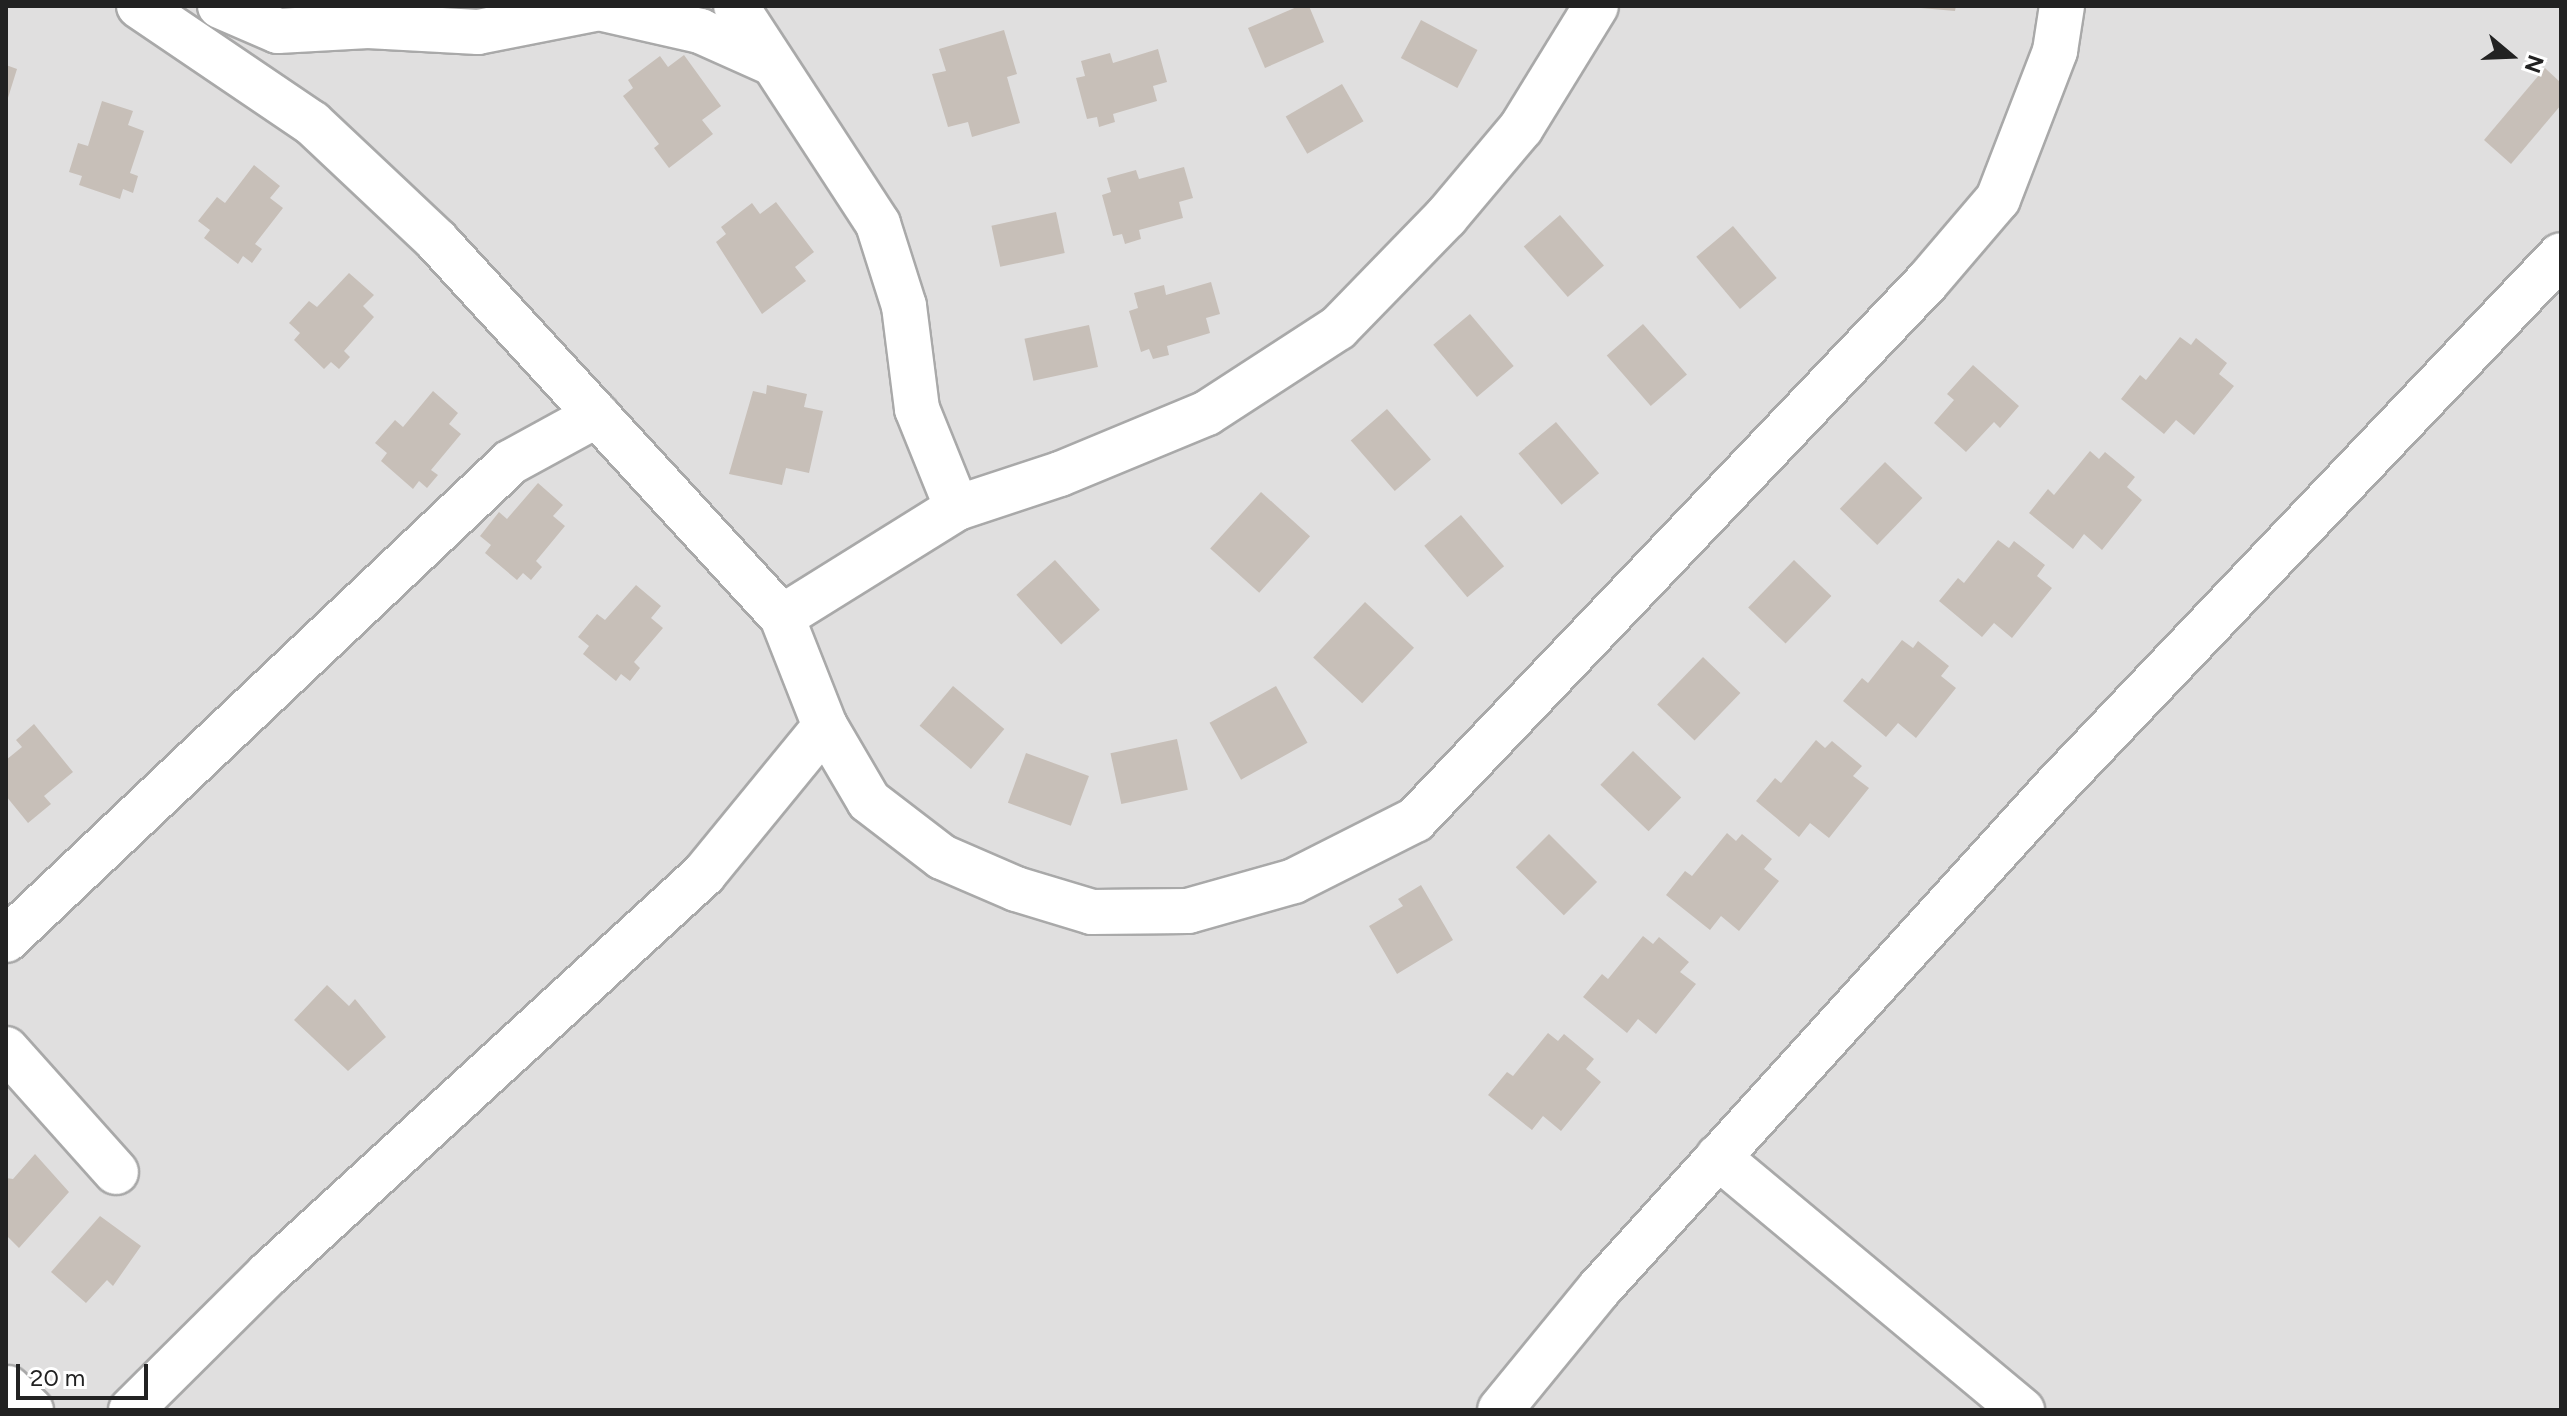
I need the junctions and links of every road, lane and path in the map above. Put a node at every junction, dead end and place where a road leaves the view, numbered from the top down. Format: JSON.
{"nodes":[{"id":1,"x":139,"y":6,"type":"edge"},
{"id":2,"x":220,"y":6,"type":"edge"},
{"id":3,"x":736,"y":6,"type":"edge"},
{"id":4,"x":1596,"y":6,"type":"edge"},
{"id":5,"x":2062,"y":6,"type":"edge"},
{"id":6,"x":772,"y":63,"type":"junction"},
{"id":7,"x":2561,"y":255,"type":"edge"},
{"id":8,"x":597,"y":415,"type":"junction"},
{"id":9,"x":957,"y":508,"type":"junction"},
{"id":10,"x":782,"y":617,"type":"junction"},
{"id":11,"x":825,"y":726,"type":"junction"},
{"id":12,"x":6,"y":940,"type":"edge"},
{"id":13,"x":6,"y":1049,"type":"edge"},
{"id":14,"x":1718,"y":1157,"type":"junction"},
{"id":15,"x":116,"y":1172,"type":"dead end"},
{"id":16,"x":131,"y":1410,"type":"edge"},
{"id":17,"x":1500,"y":1410,"type":"edge"},
{"id":18,"x":2022,"y":1410,"type":"edge"}],
"edges":[{"from":1,"to":8,"type":"street"},
{"from":2,"to":6,"type":"street"},
{"from":3,"to":6,"type":"street"},
{"from":4,"to":9,"type":"street"},
{"from":5,"to":11,"type":"street"},
{"from":6,"to":9,"type":"street"},
{"from":7,"to":14,"type":"street"},
{"from":8,"to":10,"type":"street"},
{"from":8,"to":12,"type":"street"},
{"from":9,"to":10,"type":"street"},
{"from":10,"to":11,"type":"street"},
{"from":11,"to":16,"type":"street"},
{"from":13,"to":15,"type":"street"},
{"from":14,"to":17,"type":"street"},
{"from":14,"to":18,"type":"street"}]}
